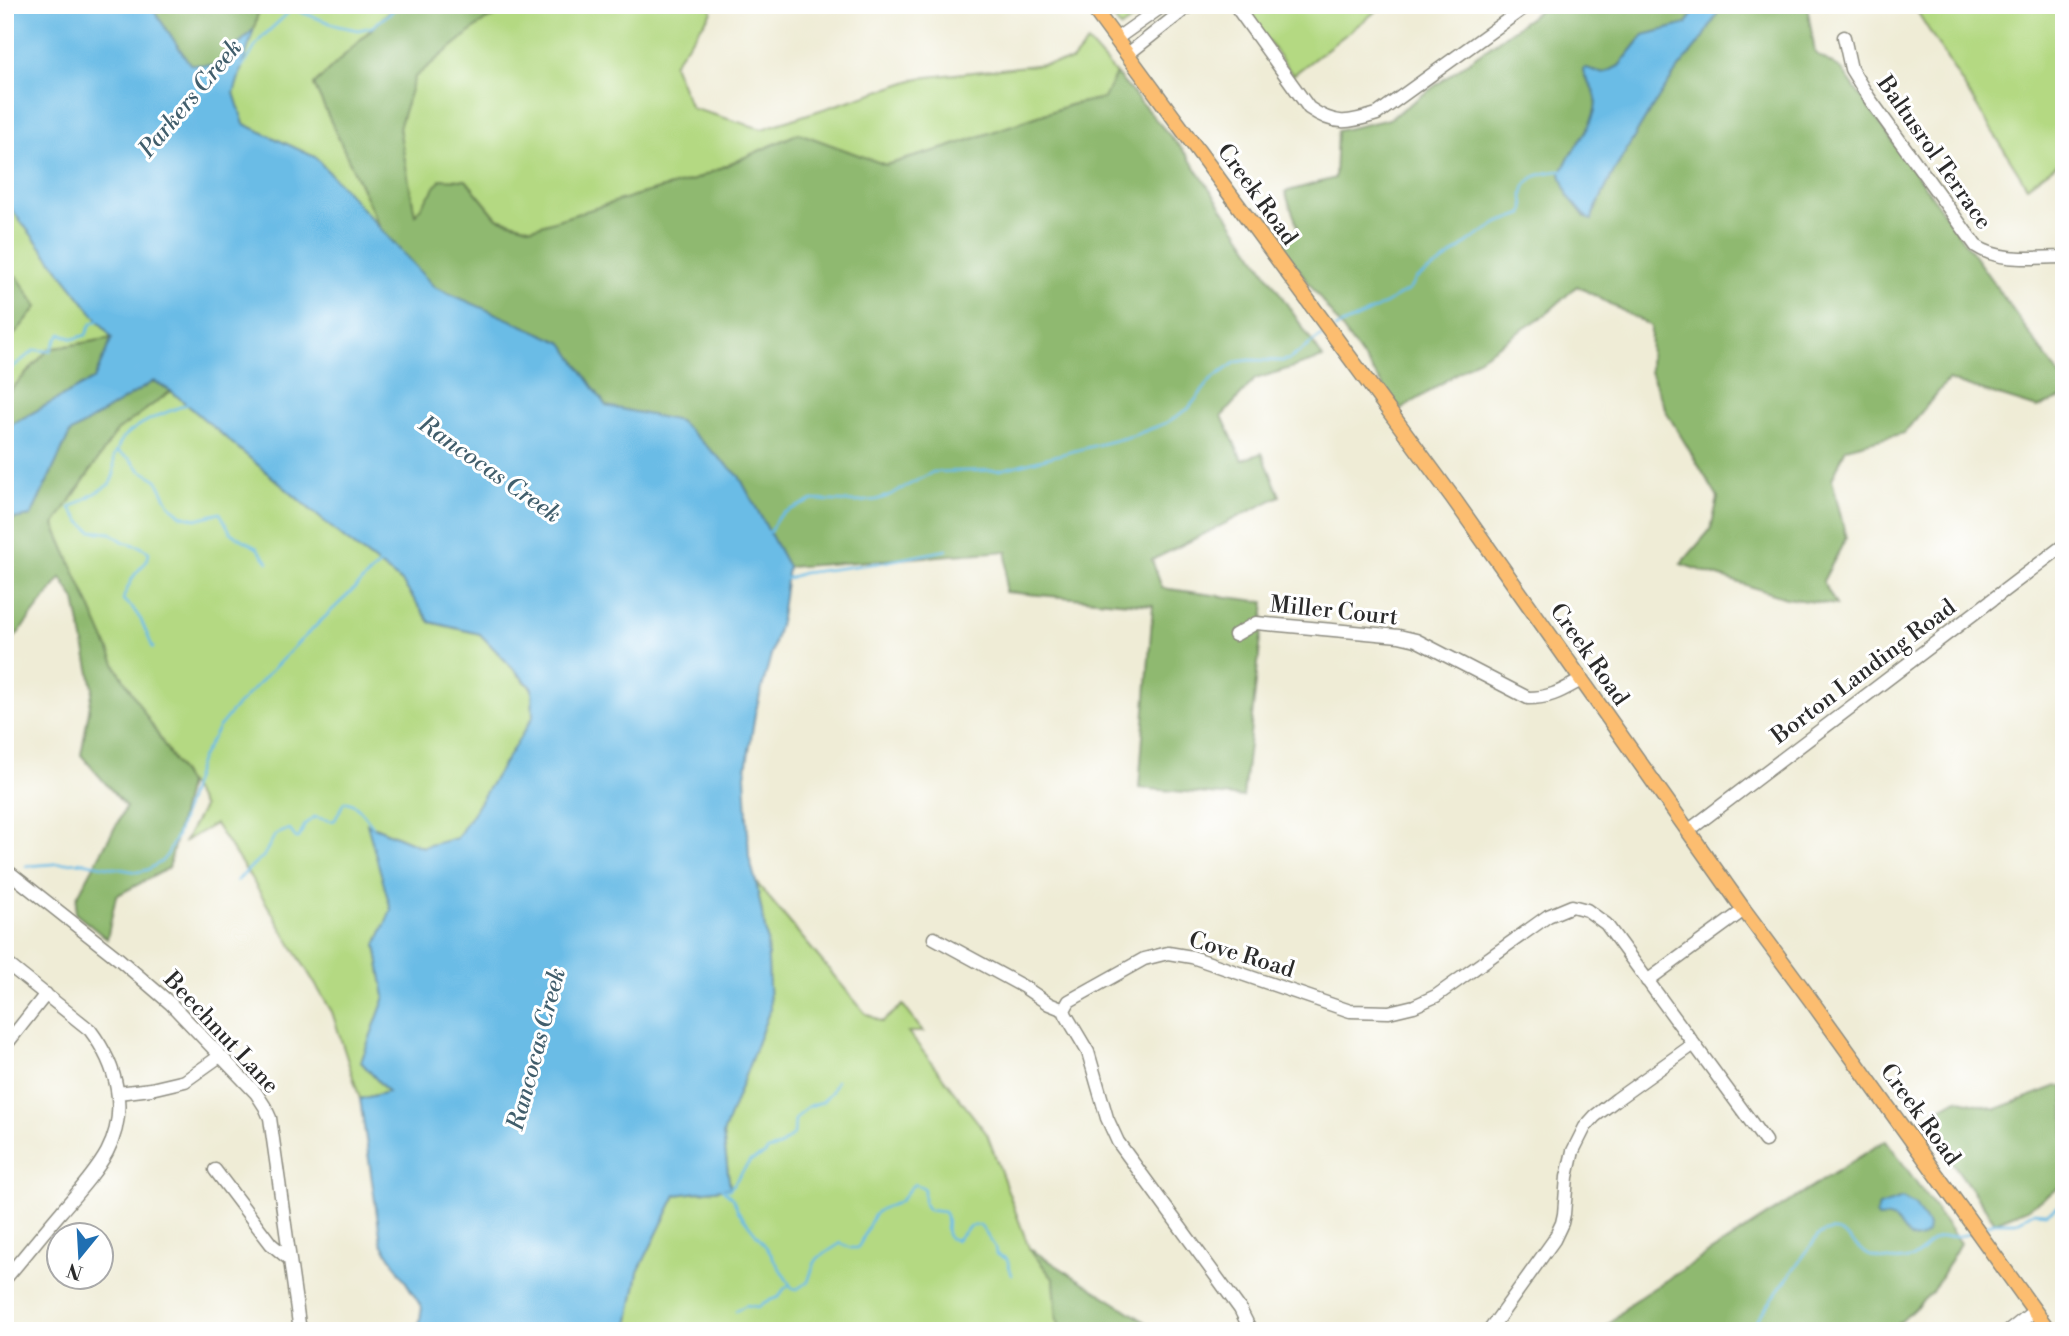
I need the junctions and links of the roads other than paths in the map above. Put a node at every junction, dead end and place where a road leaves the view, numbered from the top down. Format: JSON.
{"nodes":[{"id":1,"x":1091,"y":5,"type":"edge"},
{"id":2,"x":1164,"y":5,"type":"edge"},
{"id":3,"x":1190,"y":5,"type":"edge"},
{"id":4,"x":1235,"y":5,"type":"edge"},
{"id":5,"x":1528,"y":5,"type":"edge"},
{"id":6,"x":1844,"y":37,"type":"dead end"},
{"id":7,"x":1116,"y":39,"type":"junction"},
{"id":8,"x":1128,"y":54,"type":"junction"},
{"id":9,"x":2064,"y":257,"type":"edge"},
{"id":10,"x":2064,"y":544,"type":"edge"},
{"id":11,"x":1235,"y":635,"type":"dead end"},
{"id":12,"x":1581,"y":680,"type":"junction"},
{"id":13,"x":1688,"y":831,"type":"junction"},
{"id":14,"x":5,"y":869,"type":"edge"},
{"id":15,"x":1744,"y":910,"type":"junction"},
{"id":16,"x":934,"y":939,"type":"dead end"},
{"id":17,"x":5,"y":962,"type":"edge"},
{"id":18,"x":1647,"y":981,"type":"junction"},
{"id":19,"x":46,"y":994,"type":"junction"},
{"id":20,"x":1065,"y":1010,"type":"junction"},
{"id":21,"x":1694,"y":1044,"type":"junction"},
{"id":22,"x":5,"y":1046,"type":"edge"},
{"id":23,"x":220,"y":1056,"type":"junction"},
{"id":24,"x":118,"y":1093,"type":"junction"},
{"id":25,"x":1765,"y":1141,"type":"dead end"},
{"id":26,"x":215,"y":1170,"type":"dead end"},
{"id":27,"x":289,"y":1259,"type":"junction"},
{"id":28,"x":5,"y":1279,"type":"edge"},
{"id":29,"x":2034,"y":1311,"type":"junction"},
{"id":30,"x":300,"y":1331,"type":"edge"},
{"id":31,"x":1251,"y":1331,"type":"edge"},
{"id":32,"x":1489,"y":1331,"type":"edge"},
{"id":33,"x":2009,"y":1331,"type":"edge"},
{"id":34,"x":2049,"y":1331,"type":"edge"}],
"edges":[{"from":1,"to":7,"type":"main road","name":"Creek Road"},
{"from":2,"to":7,"type":"street"},
{"from":3,"to":8,"type":"street"},
{"from":4,"to":5,"type":"street"},
{"from":6,"to":9,"type":"street","name":"Baltusrol Terrace"},
{"from":7,"to":8,"type":"main road","name":"Creek Road"},
{"from":8,"to":12,"type":"main road","name":"Creek Road"},
{"from":10,"to":13,"type":"street","name":"Borton Landing Road"},
{"from":11,"to":12,"type":"street","name":"Miller Court"},
{"from":12,"to":13,"type":"main road","name":"Creek Road"},
{"from":13,"to":15,"type":"main road","name":"Creek Road"},
{"from":14,"to":23,"type":"street","name":"Beechnut Lane"},
{"from":15,"to":18,"type":"street"},
{"from":15,"to":29,"type":"main road","name":"Creek Road"},
{"from":16,"to":20,"type":"street"},
{"from":17,"to":19,"type":"street"},
{"from":18,"to":20,"type":"street","name":"Cove Road"},
{"from":18,"to":21,"type":"street","name":"Cove Road"},
{"from":19,"to":22,"type":"street"},
{"from":19,"to":24,"type":"street"},
{"from":20,"to":31,"type":"street"},
{"from":21,"to":25,"type":"street","name":"Cove Road"},
{"from":21,"to":32,"type":"street"},
{"from":23,"to":24,"type":"street"},
{"from":23,"to":27,"type":"street","name":"Beechnut Lane"},
{"from":24,"to":28,"type":"street"},
{"from":26,"to":27,"type":"street"},
{"from":27,"to":30,"type":"street","name":"Beechnut Lane"},
{"from":29,"to":33,"type":"street"},
{"from":29,"to":34,"type":"main road","name":"Creek Road"}]}
